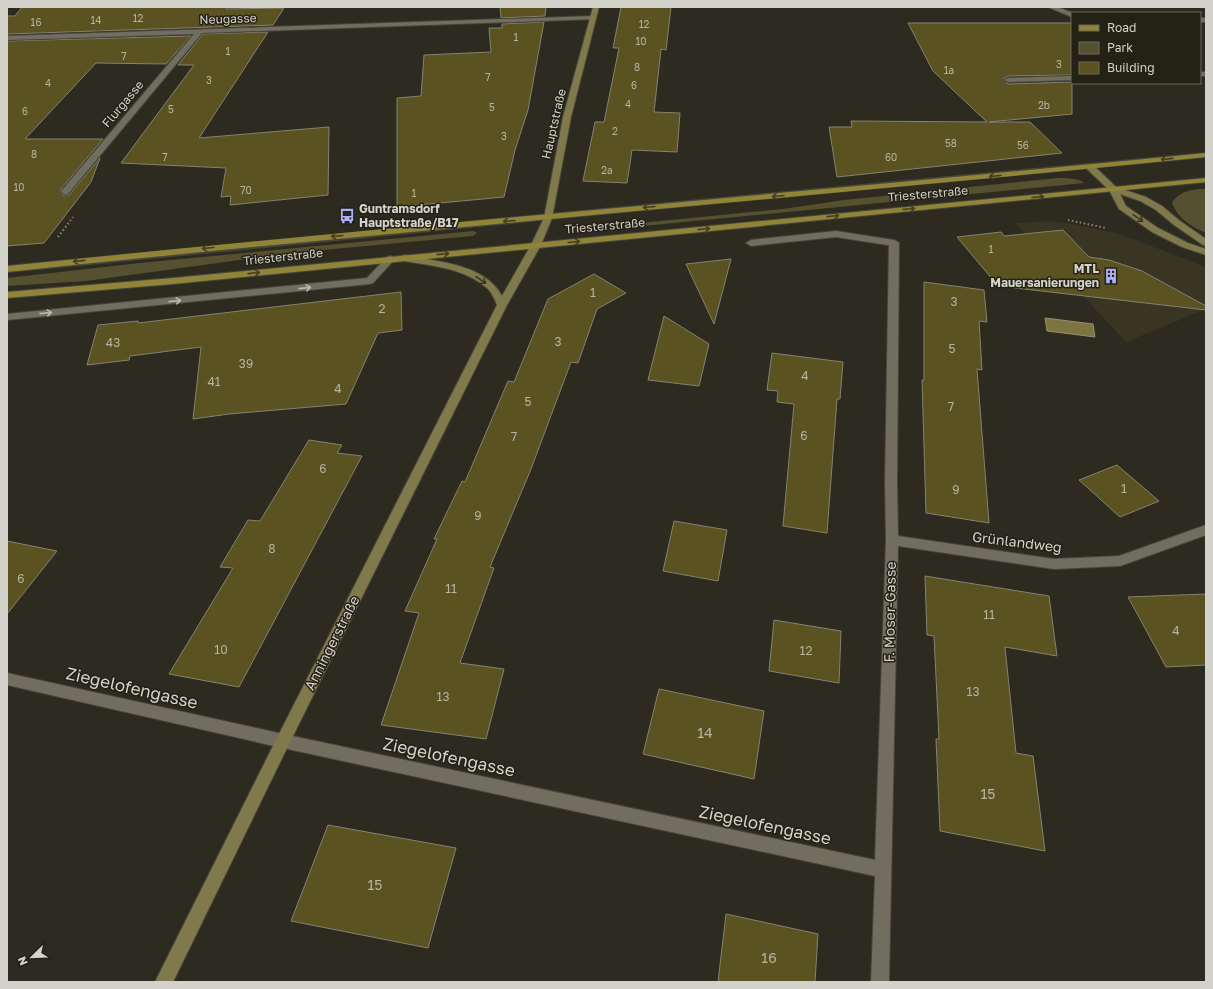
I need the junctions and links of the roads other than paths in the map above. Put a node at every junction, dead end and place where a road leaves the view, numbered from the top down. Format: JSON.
{"nodes":[{"id":1,"x":596,"y":7,"type":"edge"},
{"id":2,"x":1051,"y":7,"type":"edge"},
{"id":3,"x":1071,"y":15,"type":"edge"},
{"id":4,"x":594,"y":18,"type":"junction"},
{"id":5,"x":200,"y":31,"type":"junction"},
{"id":6,"x":7,"y":38,"type":"edge"},
{"id":7,"x":1071,"y":78,"type":"edge"},
{"id":8,"x":1008,"y":80,"type":"dead end"},
{"id":9,"x":1206,"y":155,"type":"edge"},
{"id":10,"x":1090,"y":167,"type":"junction"},
{"id":11,"x":1206,"y":180,"type":"edge"},
{"id":12,"x":1113,"y":189,"type":"junction"},
{"id":13,"x":65,"y":192,"type":"dead end"},
{"id":14,"x":548,"y":218,"type":"junction"},
{"id":15,"x":751,"y":242,"type":"dead end"},
{"id":16,"x":1206,"y":243,"type":"edge"},
{"id":17,"x":536,"y":245,"type":"junction"},
{"id":18,"x":1206,"y":252,"type":"edge"},
{"id":19,"x":404,"y":258,"type":"junction"},
{"id":20,"x":390,"y":259,"type":"junction"},
{"id":21,"x":7,"y":269,"type":"edge"},
{"id":22,"x":7,"y":295,"type":"edge"},
{"id":23,"x":502,"y":306,"type":"junction"},
{"id":24,"x":7,"y":317,"type":"edge"},
{"id":25,"x":1206,"y":530,"type":"edge"},
{"id":26,"x":892,"y":540,"type":"junction"},
{"id":27,"x":7,"y":679,"type":"edge"},
{"id":28,"x":283,"y":741,"type":"junction"},
{"id":29,"x":883,"y":870,"type":"junction"},
{"id":30,"x":164,"y":982,"type":"edge"},
{"id":31,"x":880,"y":982,"type":"edge"}],
"edges":[{"from":1,"to":4,"type":"street","name":"Hauptstraße"},
{"from":2,"to":3,"type":"street"},
{"from":4,"to":5,"type":"street","name":"Neugasse"},
{"from":4,"to":14,"type":"street","name":"Hauptstraße"},
{"from":5,"to":6,"type":"street","name":"Neugasse"},
{"from":5,"to":13,"type":"street","name":"Flurgasse"},
{"from":7,"to":8,"type":"street"},
{"from":9,"to":10,"type":"main road","name":"Triesterstraße","one_way":true},
{"from":10,"to":12,"type":"street"},
{"from":10,"to":14,"type":"main road","name":"Triesterstraße","one_way":true},
{"from":11,"to":12,"type":"main road","name":"Triesterstraße"},
{"from":12,"to":16,"type":"street"},
{"from":17,"to":12,"type":"main road","name":"Triesterstraße","one_way":true},
{"from":12,"to":18,"type":"street","one_way":true},
{"from":14,"to":17,"type":"street","name":"Hauptstraße"},
{"from":14,"to":21,"type":"main road","name":"Triesterstraße","one_way":true},
{"from":15,"to":26,"type":"street","name":"F. Moser-Gasse"},
{"from":19,"to":17,"type":"main road","name":"Triesterstraße","one_way":true},
{"from":17,"to":23,"type":"street","name":"Anningerstraße"},
{"from":19,"to":20,"type":"main road","name":"Triesterstraße"},
{"from":19,"to":23,"type":"street","one_way":true},
{"from":22,"to":20,"type":"main road","name":"Triesterstraße","one_way":true},
{"from":24,"to":20,"type":"street","one_way":true},
{"from":23,"to":28,"type":"street","name":"Anningerstraße"},
{"from":25,"to":26,"type":"street","name":"Grünlandweg"},
{"from":26,"to":29,"type":"street","name":"F. Moser-Gasse"},
{"from":27,"to":28,"type":"street","name":"Ziegelofengasse"},
{"from":28,"to":29,"type":"street","name":"Ziegelofengasse"},
{"from":28,"to":30,"type":"street","name":"Anningerstraße"},
{"from":29,"to":31,"type":"street","name":"F. Moser-Gasse"}]}
